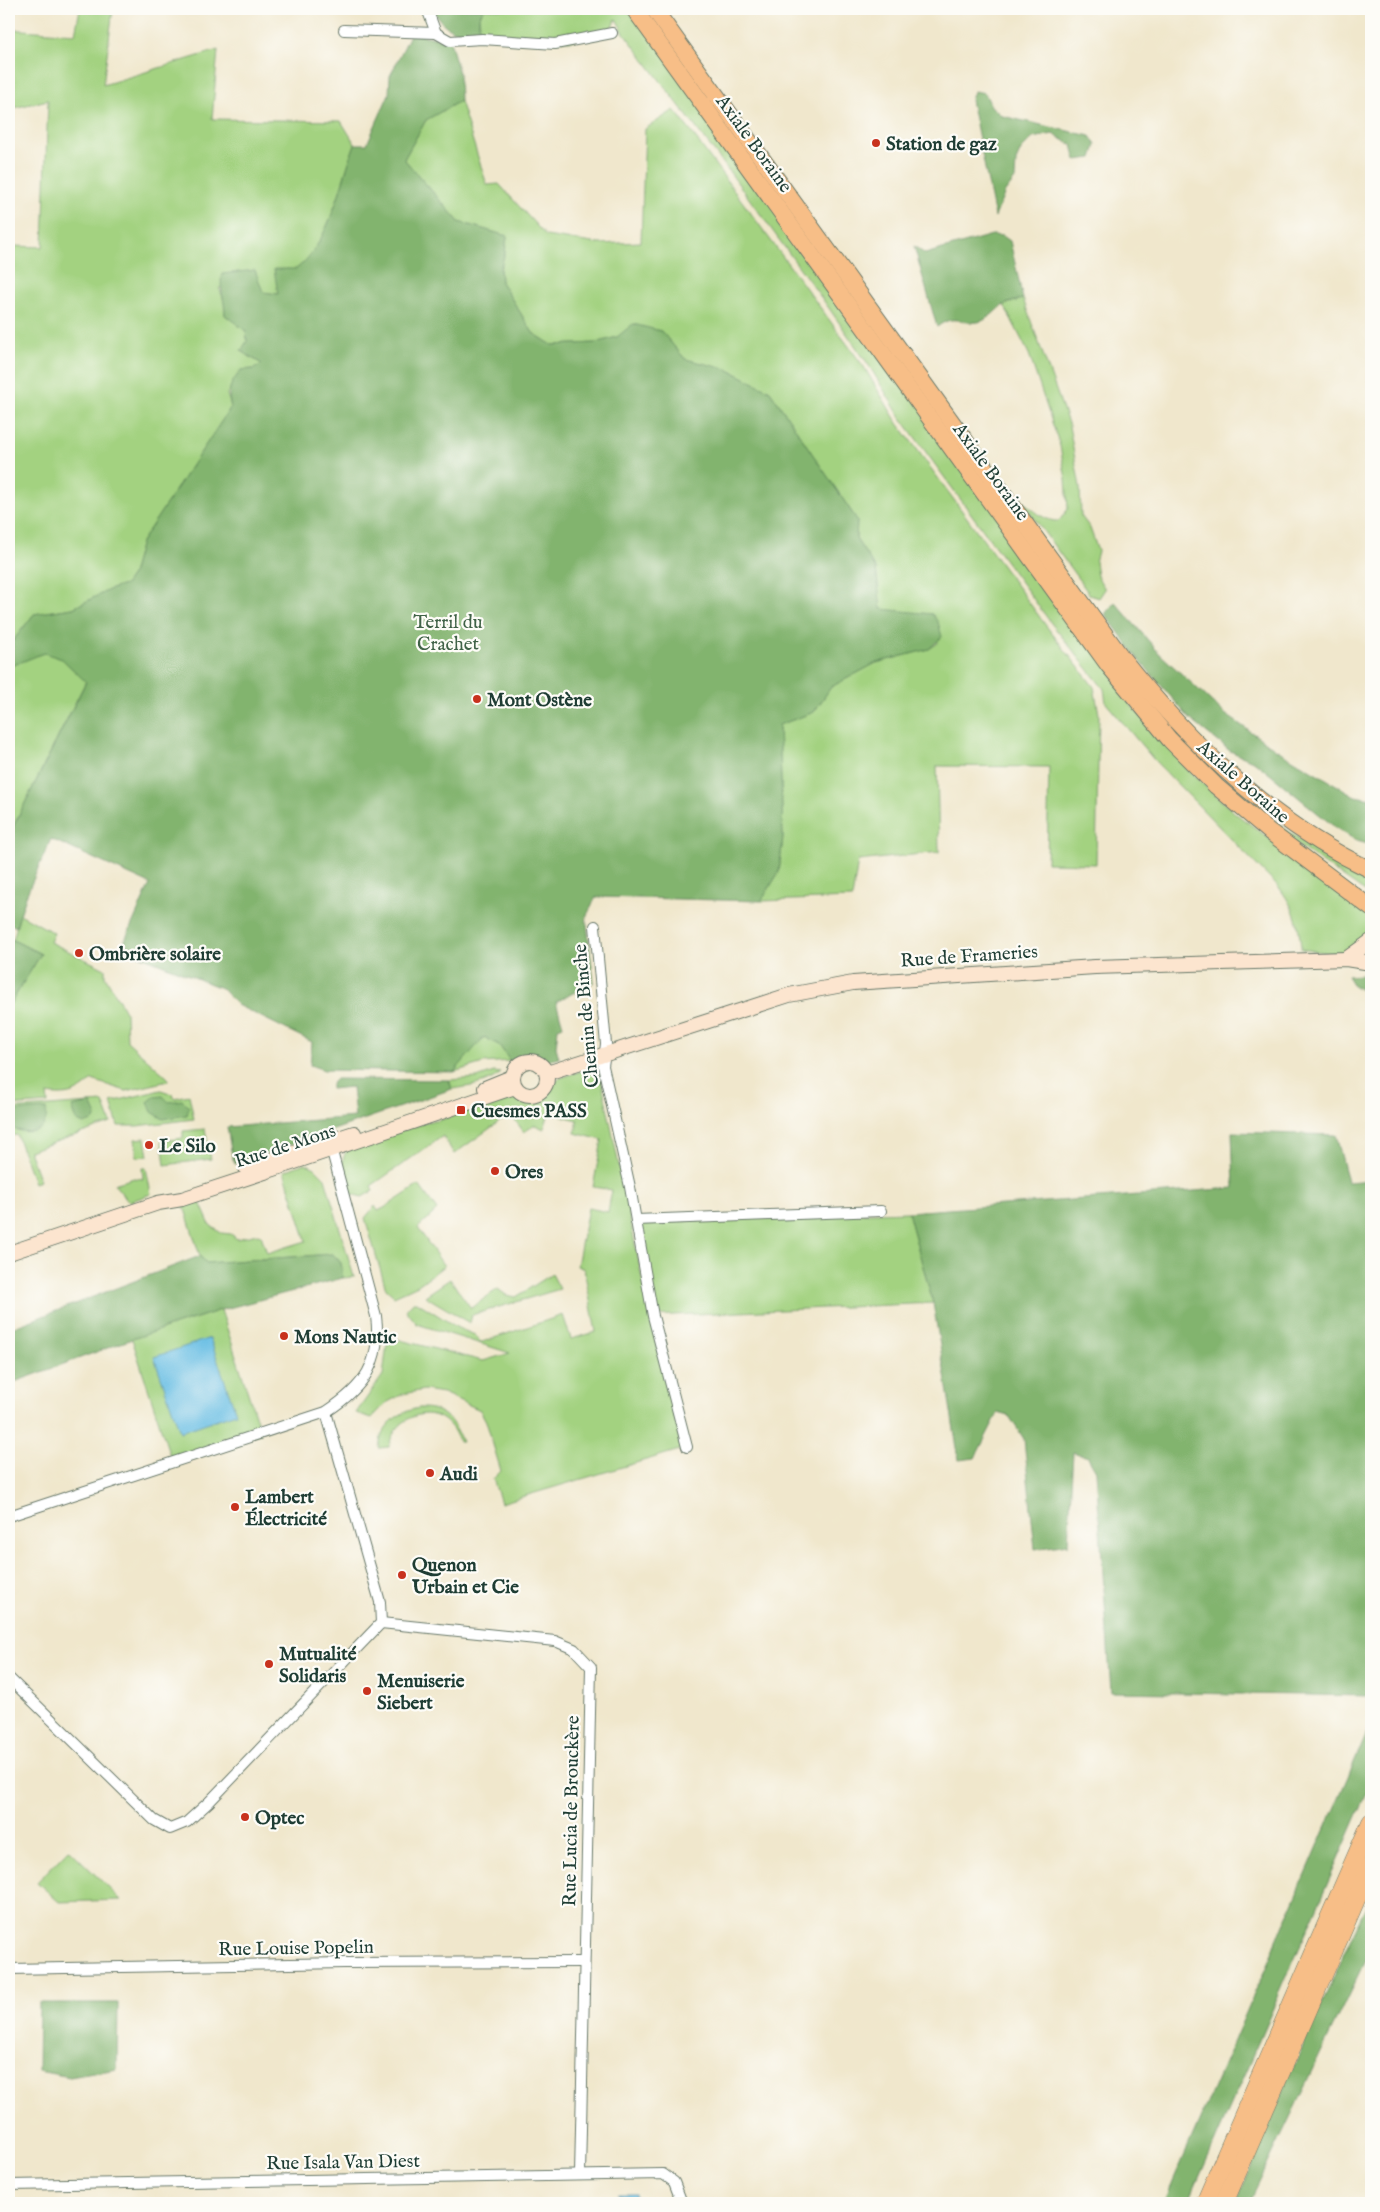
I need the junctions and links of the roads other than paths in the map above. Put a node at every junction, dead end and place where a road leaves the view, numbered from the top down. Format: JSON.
{"nodes":[{"id":1,"x":428,"y":9,"type":"edge"},
{"id":2,"x":634,"y":9,"type":"edge"},
{"id":3,"x":654,"y":9,"type":"edge"},
{"id":4,"x":344,"y":30,"type":"dead end"},
{"id":5,"x":436,"y":33,"type":"junction"},
{"id":6,"x":612,"y":33,"type":"dead end"},
{"id":7,"x":1371,"y":870,"type":"edge"},
{"id":8,"x":1371,"y":908,"type":"edge"},
{"id":9,"x":595,"y":926,"type":"dead end"},
{"id":10,"x":1371,"y":941,"type":"edge"},
{"id":11,"x":1346,"y":959,"type":"junction"},
{"id":12,"x":1371,"y":963,"type":"edge"},
{"id":13,"x":605,"y":1054,"type":"junction"},
{"id":14,"x":547,"y":1074,"type":"junction"},
{"id":15,"x":513,"y":1082,"type":"junction"},
{"id":16,"x":330,"y":1145,"type":"junction"},
{"id":17,"x":882,"y":1211,"type":"dead end"},
{"id":18,"x":636,"y":1220,"type":"junction"},
{"id":19,"x":9,"y":1253,"type":"edge"},
{"id":20,"x":326,"y":1412,"type":"junction"},
{"id":21,"x":687,"y":1447,"type":"dead end"},
{"id":22,"x":9,"y":1516,"type":"edge"},
{"id":23,"x":381,"y":1623,"type":"junction"},
{"id":24,"x":9,"y":1678,"type":"edge"},
{"id":25,"x":1371,"y":1822,"type":"edge"},
{"id":26,"x":1371,"y":1865,"type":"edge"},
{"id":27,"x":584,"y":1962,"type":"junction"},
{"id":28,"x":9,"y":1969,"type":"edge"},
{"id":29,"x":580,"y":2175,"type":"junction"},
{"id":30,"x":9,"y":2185,"type":"edge"},
{"id":31,"x":682,"y":2203,"type":"edge"},
{"id":32,"x":1204,"y":2203,"type":"edge"},
{"id":33,"x":1224,"y":2203,"type":"edge"}],
"edges":[{"from":1,"to":5,"type":"street"},
{"from":2,"to":8,"type":"highway","name":"Axiale Boraine"},
{"from":3,"to":7,"type":"highway","name":"Axiale Boraine"},
{"from":4,"to":5,"type":"street"},
{"from":5,"to":6,"type":"street"},
{"from":9,"to":13,"type":"street","name":"Chemin de Binche"},
{"from":10,"to":11,"type":"main road"},
{"from":11,"to":12,"type":"main road","name":"Rue de Frameries"},
{"from":11,"to":13,"type":"main road","name":"Rue de Frameries"},
{"from":13,"to":14,"type":"main road"},
{"from":13,"to":18,"type":"street","name":"Chemin de Binche"},
{"from":14,"to":15,"type":"main road"},
{"from":14,"to":15,"type":"main road"},
{"from":15,"to":16,"type":"main road","name":"Rue de Mons"},
{"from":16,"to":19,"type":"main road","name":"Rue de Mons"},
{"from":16,"to":20,"type":"street"},
{"from":17,"to":18,"type":"street"},
{"from":18,"to":21,"type":"street","name":"Chemin de Binche"},
{"from":20,"to":22,"type":"street"},
{"from":20,"to":23,"type":"street"},
{"from":23,"to":24,"type":"street"},
{"from":23,"to":27,"type":"street","name":"Rue Lucia de Brouckère"},
{"from":25,"to":32,"type":"highway"},
{"from":26,"to":33,"type":"highway"},
{"from":27,"to":28,"type":"street","name":"Rue Louise Popelin"},
{"from":27,"to":29,"type":"street","name":"Rue Lucia de Brouckère"},
{"from":29,"to":30,"type":"street","name":"Rue Isala Van Diest"},
{"from":29,"to":31,"type":"street","name":"Rue Isala Van Diest"}]}
